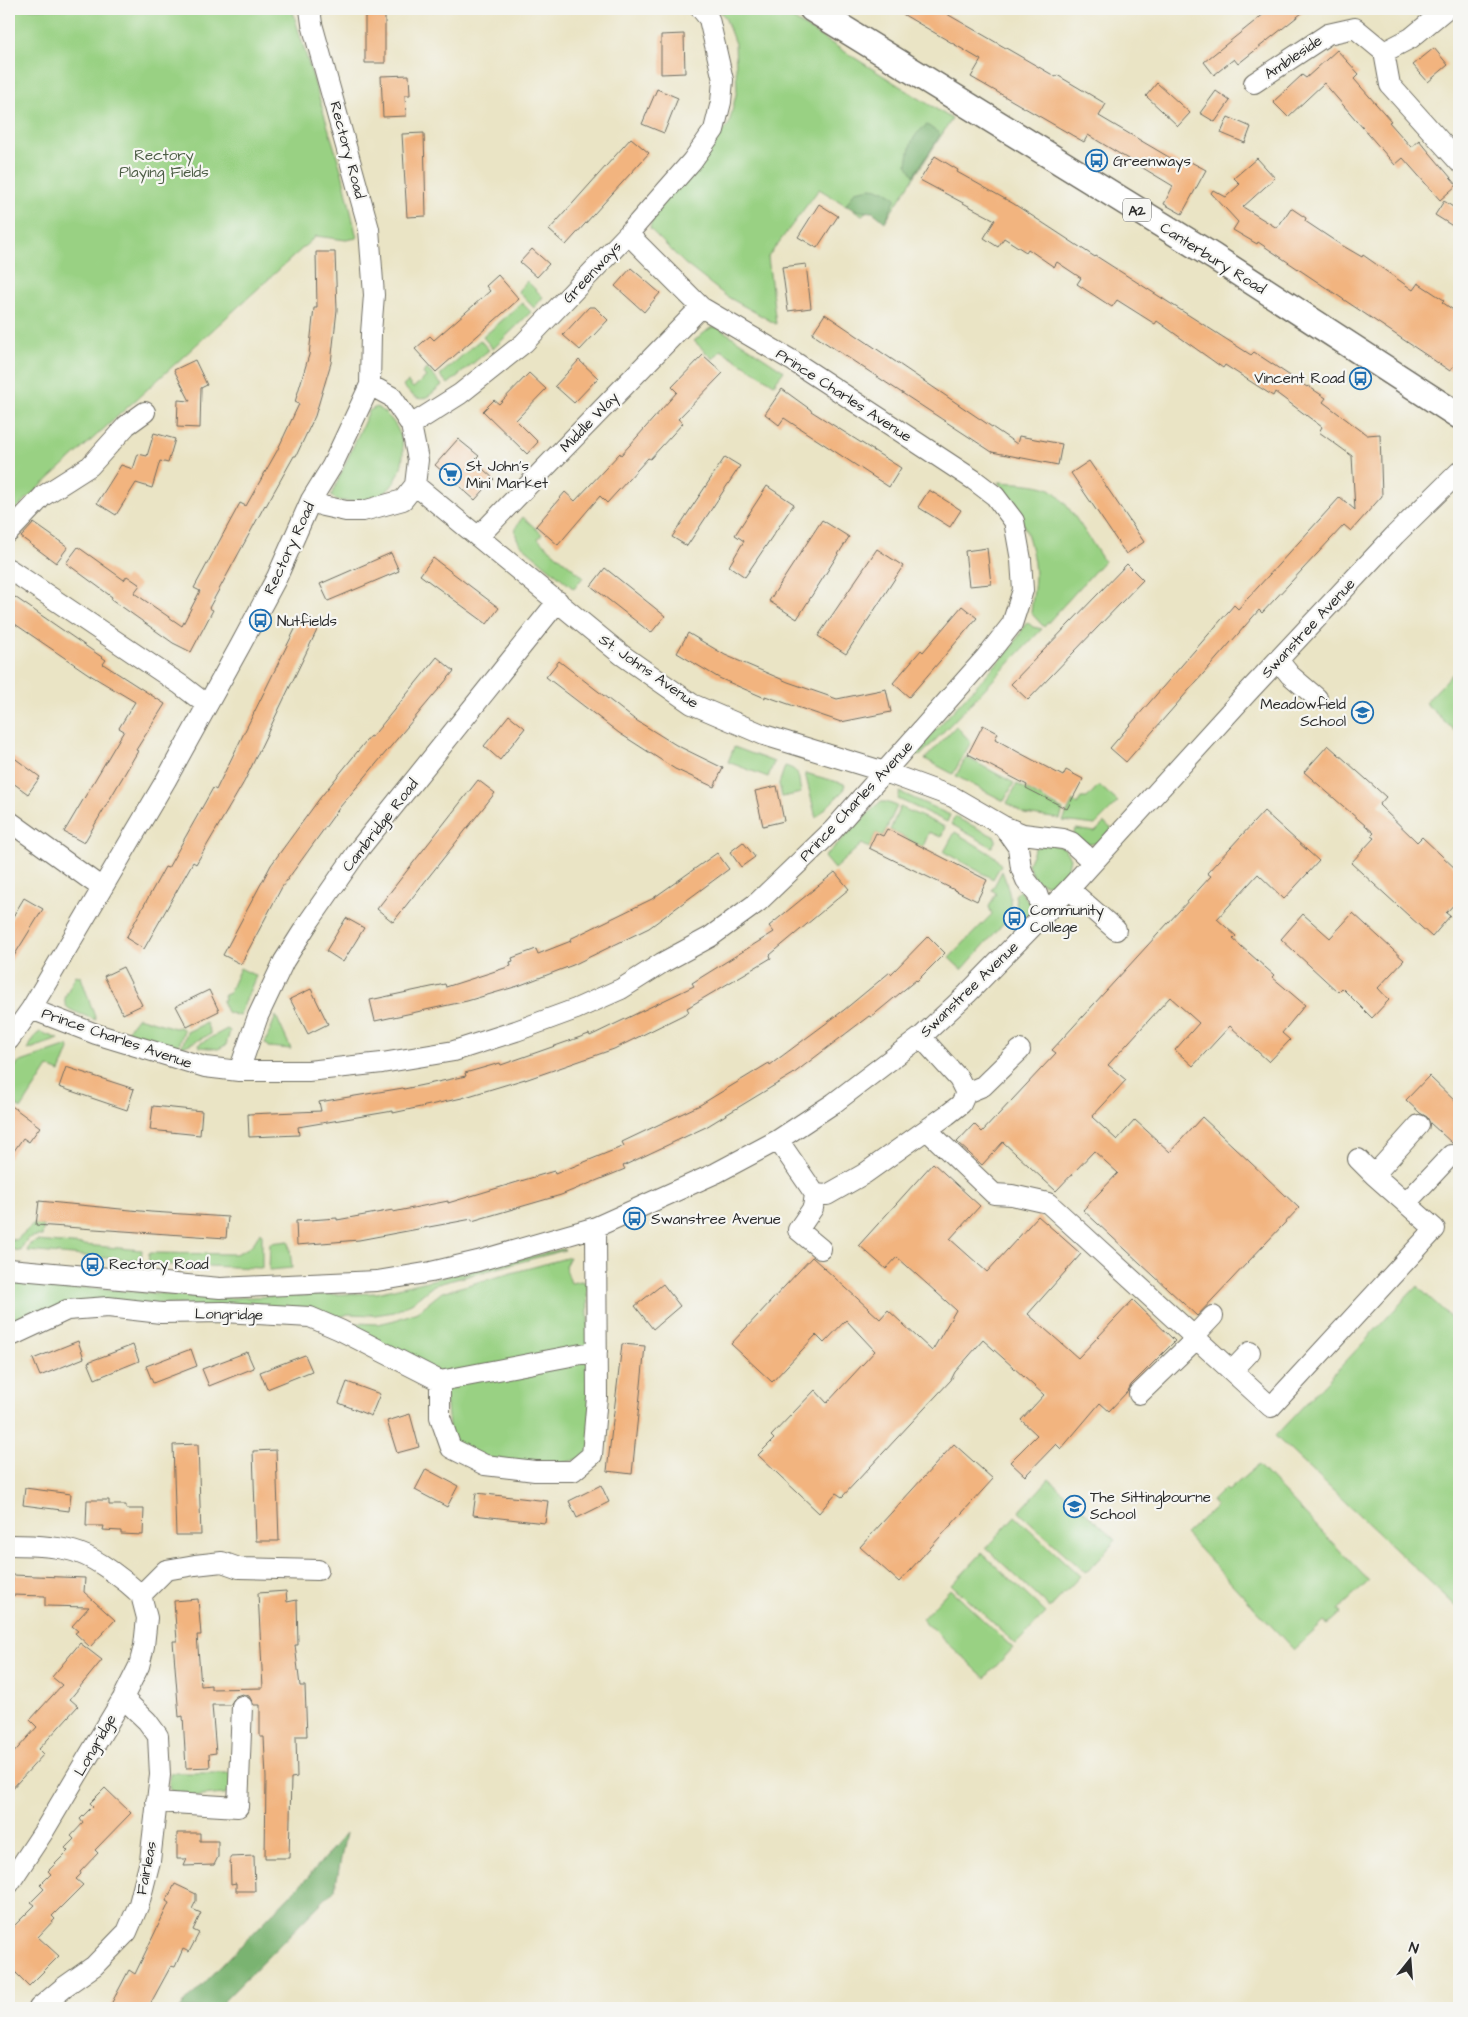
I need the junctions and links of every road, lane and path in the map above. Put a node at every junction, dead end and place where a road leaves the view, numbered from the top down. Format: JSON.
{"nodes":[{"id":1,"x":310,"y":9,"type":"edge"},
{"id":2,"x":701,"y":9,"type":"edge"},
{"id":3,"x":812,"y":9,"type":"edge"},
{"id":4,"x":1446,"y":9,"type":"edge"},
{"id":5,"x":1384,"y":52,"type":"junction"},
{"id":6,"x":1254,"y":84,"type":"dead end"},
{"id":7,"x":1459,"y":162,"type":"edge"},
{"id":8,"x":628,"y":234,"type":"junction"},
{"id":9,"x":701,"y":307,"type":"junction"},
{"id":10,"x":370,"y":385,"type":"junction"},
{"id":11,"x":145,"y":412,"type":"dead end"},
{"id":12,"x":1459,"y":416,"type":"edge"},
{"id":13,"x":411,"y":425,"type":"junction"},
{"id":14,"x":1459,"y":472,"type":"edge"},
{"id":15,"x":415,"y":485,"type":"junction"},
{"id":16,"x":311,"y":500,"type":"junction"},
{"id":17,"x":9,"y":532,"type":"edge"},
{"id":18,"x":478,"y":537,"type":"junction"},
{"id":19,"x":9,"y":569,"type":"edge"},
{"id":20,"x":558,"y":601,"type":"junction"},
{"id":21,"x":1278,"y":660,"type":"junction"},
{"id":22,"x":1317,"y":698,"type":"dead end"},
{"id":23,"x":207,"y":705,"type":"junction"},
{"id":24,"x":885,"y":772,"type":"junction"},
{"id":25,"x":9,"y":821,"type":"edge"},
{"id":26,"x":1003,"y":826,"type":"junction"},
{"id":27,"x":1093,"y":862,"type":"junction"},
{"id":28,"x":102,"y":888,"type":"junction"},
{"id":29,"x":1069,"y":889,"type":"junction"},
{"id":30,"x":1044,"y":914,"type":"junction"},
{"id":31,"x":1116,"y":930,"type":"dead end"},
{"id":32,"x":31,"y":1009,"type":"junction"},
{"id":33,"x":921,"y":1037,"type":"junction"},
{"id":34,"x":9,"y":1040,"type":"edge"},
{"id":35,"x":1020,"y":1050,"type":"dead end"},
{"id":36,"x":239,"y":1071,"type":"junction"},
{"id":37,"x":966,"y":1093,"type":"junction"},
{"id":38,"x":1419,"y":1125,"type":"dead end"},
{"id":39,"x":927,"y":1130,"type":"junction"},
{"id":40,"x":778,"y":1140,"type":"junction"},
{"id":41,"x":1451,"y":1155,"type":"dead end"},
{"id":42,"x":1358,"y":1159,"type":"dead end"},
{"id":43,"x":1374,"y":1175,"type":"junction"},
{"id":44,"x":815,"y":1194,"type":"junction"},
{"id":45,"x":1406,"y":1203,"type":"junction"},
{"id":46,"x":596,"y":1227,"type":"junction"},
{"id":47,"x":821,"y":1249,"type":"dead end"},
{"id":48,"x":9,"y":1269,"type":"edge"},
{"id":49,"x":1213,"y":1316,"type":"dead end"},
{"id":50,"x":9,"y":1336,"type":"edge"},
{"id":51,"x":1195,"y":1337,"type":"junction"},
{"id":52,"x":597,"y":1351,"type":"junction"},
{"id":53,"x":1250,"y":1352,"type":"dead end"},
{"id":54,"x":1232,"y":1370,"type":"junction"},
{"id":55,"x":440,"y":1381,"type":"junction"},
{"id":56,"x":1139,"y":1394,"type":"dead end"},
{"id":57,"x":9,"y":1545,"type":"edge"},
{"id":58,"x":318,"y":1570,"type":"dead end"},
{"id":59,"x":141,"y":1595,"type":"junction"},
{"id":60,"x":122,"y":1698,"type":"junction"},
{"id":61,"x":242,"y":1706,"type":"dead end"},
{"id":62,"x":156,"y":1802,"type":"junction"},
{"id":63,"x":9,"y":1884,"type":"edge"},
{"id":64,"x":39,"y":2008,"type":"edge"}],
"edges":[{"from":1,"to":10,"type":"street","name":"Rectory Road"},
{"from":2,"to":8,"type":"street","name":"Greenways"},
{"from":3,"to":12,"type":"main road","name":"Canterbury Road","number":"A2"},
{"from":4,"to":5,"type":"street"},
{"from":5,"to":6,"type":"street","name":"Ambleside"},
{"from":5,"to":7,"type":"street"},
{"from":8,"to":9,"type":"street","name":"Prince Charles Avenue"},
{"from":8,"to":13,"type":"street","name":"Greenways"},
{"from":9,"to":18,"type":"street","name":"Middle Way"},
{"from":9,"to":24,"type":"street","name":"Prince Charles Avenue"},
{"from":10,"to":13,"type":"street"},
{"from":10,"to":16,"type":"street","name":"Rectory Road"},
{"from":11,"to":17,"type":"street"},
{"from":13,"to":15,"type":"street"},
{"from":14,"to":21,"type":"street","name":"Swanstree Avenue"},
{"from":15,"to":16,"type":"street"},
{"from":15,"to":18,"type":"street","name":"St. Johns Avenue"},
{"from":16,"to":23,"type":"street","name":"Rectory Road"},
{"from":18,"to":20,"type":"street","name":"St. Johns Avenue"},
{"from":19,"to":23,"type":"street"},
{"from":20,"to":24,"type":"street","name":"St. Johns Avenue"},
{"from":20,"to":36,"type":"street","name":"Cambridge Road"},
{"from":21,"to":22,"type":"street"},
{"from":21,"to":27,"type":"street","name":"Swanstree Avenue"},
{"from":23,"to":28,"type":"street","name":"Rectory Road"},
{"from":24,"to":26,"type":"street","name":"St. Johns Avenue"},
{"from":24,"to":36,"type":"street","name":"Prince Charles Avenue"},
{"from":25,"to":28,"type":"street"},
{"from":26,"to":27,"type":"street","name":"St. Johns Avenue"},
{"from":26,"to":30,"type":"street","name":"St. Johns Avenue"},
{"from":27,"to":29,"type":"street","name":"Swanstree Avenue"},
{"from":28,"to":32,"type":"street","name":"Rectory Road"},
{"from":29,"to":30,"type":"street","name":"Swanstree Avenue"},
{"from":29,"to":31,"type":"street"},
{"from":30,"to":33,"type":"street","name":"Swanstree Avenue"},
{"from":32,"to":34,"type":"street","name":"Rectory Road"},
{"from":32,"to":36,"type":"street","name":"Prince Charles Avenue"},
{"from":33,"to":37,"type":"street"},
{"from":33,"to":40,"type":"street","name":"Swanstree Avenue"},
{"from":35,"to":37,"type":"street"},
{"from":37,"to":39,"type":"street"},
{"from":38,"to":43,"type":"street"},
{"from":39,"to":44,"type":"street"},
{"from":39,"to":51,"type":"street"},
{"from":40,"to":44,"type":"street"},
{"from":40,"to":46,"type":"street","name":"Swanstree Avenue"},
{"from":41,"to":45,"type":"street"},
{"from":42,"to":43,"type":"street"},
{"from":43,"to":45,"type":"street"},
{"from":44,"to":47,"type":"street"},
{"from":45,"to":54,"type":"street"},
{"from":46,"to":48,"type":"street","name":"Swanstree Avenue"},
{"from":46,"to":52,"type":"street"},
{"from":49,"to":51,"type":"street"},
{"from":50,"to":55,"type":"street","name":"Longridge"},
{"from":51,"to":54,"type":"street"},
{"from":51,"to":56,"type":"street"},
{"from":52,"to":55,"type":"street"},
{"from":52,"to":55,"type":"street"},
{"from":53,"to":54,"type":"street"},
{"from":57,"to":59,"type":"street"},
{"from":58,"to":59,"type":"street"},
{"from":59,"to":60,"type":"street","name":"Longridge"},
{"from":60,"to":62,"type":"street","name":"Fairleas"},
{"from":60,"to":63,"type":"street","name":"Longridge"},
{"from":61,"to":62,"type":"street"},
{"from":62,"to":64,"type":"street","name":"Fairleas"}]}
